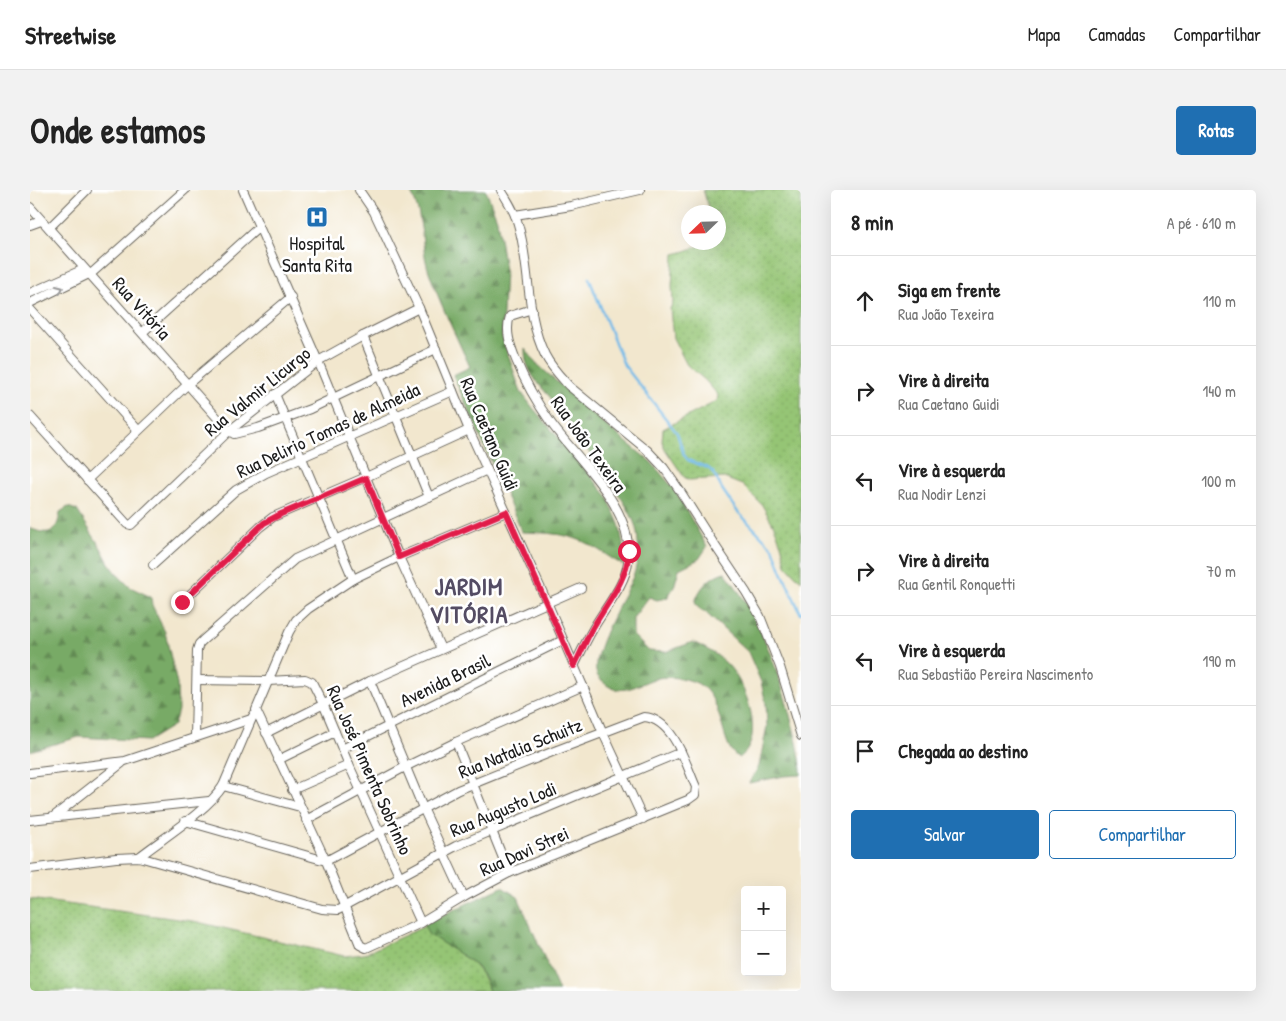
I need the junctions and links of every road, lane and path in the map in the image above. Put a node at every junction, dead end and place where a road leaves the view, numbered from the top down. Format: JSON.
{"nodes":[{"id":1,"x":87,"y":190,"type":"edge"},
{"id":2,"x":185,"y":190,"type":"edge"},
{"id":3,"x":243,"y":190,"type":"edge"},
{"id":4,"x":359,"y":190,"type":"edge"},
{"id":5,"x":501,"y":190,"type":"edge"},
{"id":6,"x":640,"y":190,"type":"edge"},
{"id":7,"x":30,"y":207,"type":"edge"},
{"id":8,"x":515,"y":215,"type":"junction"},
{"id":9,"x":42,"y":220,"type":"junction"},
{"id":10,"x":30,"y":225,"type":"edge"},
{"id":11,"x":260,"y":227,"type":"junction"},
{"id":12,"x":49,"y":228,"type":"junction"},
{"id":13,"x":87,"y":272,"type":"junction"},
{"id":14,"x":30,"y":293,"type":"edge"},
{"id":15,"x":291,"y":297,"type":"junction"},
{"id":16,"x":30,"y":303,"type":"edge"},
{"id":17,"x":419,"y":308,"type":"junction"},
{"id":18,"x":30,"y":309,"type":"edge"},
{"id":19,"x":532,"y":309,"type":"junction"},
{"id":20,"x":143,"y":332,"type":"junction"},
{"id":21,"x":363,"y":336,"type":"junction"},
{"id":22,"x":436,"y":349,"type":"junction"},
{"id":23,"x":318,"y":361,"type":"junction"},
{"id":24,"x":379,"y":376,"type":"junction"},
{"id":25,"x":188,"y":384,"type":"junction"},
{"id":26,"x":453,"y":391,"type":"junction"},
{"id":27,"x":275,"y":394,"type":"junction"},
{"id":28,"x":333,"y":398,"type":"junction"},
{"id":29,"x":30,"y":416,"type":"edge"},
{"id":30,"x":396,"y":416,"type":"junction"},
{"id":31,"x":286,"y":418,"type":"junction"},
{"id":32,"x":138,"y":430,"type":"junction"},
{"id":33,"x":469,"y":430,"type":"junction"},
{"id":34,"x":230,"y":431,"type":"junction"},
{"id":35,"x":349,"y":437,"type":"junction"},
{"id":36,"x":412,"y":456,"type":"junction"},
{"id":37,"x":302,"y":457,"type":"junction"},
{"id":38,"x":487,"y":470,"type":"junction"},
{"id":39,"x":366,"y":478,"type":"junction"},
{"id":40,"x":87,"y":480,"type":"junction"},
{"id":41,"x":429,"y":497,"type":"junction"},
{"id":42,"x":319,"y":498,"type":"junction"},
{"id":43,"x":506,"y":512,"type":"junction"},
{"id":44,"x":383,"y":518,"type":"junction"},
{"id":45,"x":336,"y":539,"type":"junction"},
{"id":46,"x":399,"y":557,"type":"junction"},
{"id":47,"x":153,"y":565,"type":"dead end"},
{"id":48,"x":353,"y":579,"type":"junction"},
{"id":49,"x":581,"y":588,"type":"dead end"},
{"id":50,"x":182,"y":602,"type":"dead end"},
{"id":51,"x":547,"y":602,"type":"junction"},
{"id":52,"x":563,"y":640,"type":"junction"},
{"id":53,"x":441,"y":649,"type":"junction"},
{"id":54,"x":574,"y":666,"type":"junction"},
{"id":55,"x":197,"y":680,"type":"junction"},
{"id":56,"x":268,"y":681,"type":"junction"},
{"id":57,"x":370,"y":681,"type":"junction"},
{"id":58,"x":583,"y":686,"type":"junction"},
{"id":59,"x":324,"y":706,"type":"junction"},
{"id":60,"x":256,"y":710,"type":"junction"},
{"id":61,"x":251,"y":719,"type":"junction"},
{"id":62,"x":389,"y":725,"type":"junction"},
{"id":63,"x":335,"y":732,"type":"junction"},
{"id":64,"x":266,"y":733,"type":"junction"},
{"id":65,"x":603,"y":733,"type":"junction"},
{"id":66,"x":801,"y":736,"type":"edge"},
{"id":67,"x":195,"y":737,"type":"junction"},
{"id":68,"x":456,"y":742,"type":"junction"},
{"id":69,"x":342,"y":749,"type":"junction"},
{"id":70,"x":680,"y":752,"type":"junction"},
{"id":71,"x":278,"y":760,"type":"junction"},
{"id":72,"x":125,"y":761,"type":"junction"},
{"id":73,"x":349,"y":765,"type":"junction"},
{"id":74,"x":406,"y":767,"type":"junction"},
{"id":75,"x":30,"y":773,"type":"edge"},
{"id":76,"x":624,"y":776,"type":"junction"},
{"id":77,"x":473,"y":784,"type":"junction"},
{"id":78,"x":223,"y":786,"type":"junction"},
{"id":79,"x":292,"y":790,"type":"junction"},
{"id":80,"x":361,"y":792,"type":"junction"},
{"id":81,"x":697,"y":792,"type":"joint"},
{"id":82,"x":210,"y":801,"type":"junction"},
{"id":83,"x":300,"y":807,"type":"junction"},
{"id":84,"x":423,"y":808,"type":"junction"},
{"id":85,"x":53,"y":817,"type":"junction"},
{"id":86,"x":643,"y":819,"type":"junction"},
{"id":87,"x":30,"y":820,"type":"edge"},
{"id":88,"x":306,"y":820,"type":"junction"},
{"id":89,"x":185,"y":822,"type":"junction"},
{"id":90,"x":492,"y":831,"type":"junction"},
{"id":91,"x":380,"y":832,"type":"junction"},
{"id":92,"x":443,"y":852,"type":"junction"},
{"id":93,"x":139,"y":857,"type":"junction"},
{"id":94,"x":326,"y":861,"type":"junction"},
{"id":95,"x":30,"y":869,"type":"edge"},
{"id":96,"x":509,"y":873,"type":"junction"},
{"id":97,"x":400,"y":877,"type":"junction"},
{"id":98,"x":464,"y":897,"type":"junction"},
{"id":99,"x":345,"y":907,"type":"junction"},
{"id":100,"x":420,"y":923,"type":"junction"}],
"edges":[{"from":1,"to":12,"type":"street"},
{"from":2,"to":13,"type":"street"},
{"from":3,"to":11,"type":"street"},
{"from":4,"to":17,"type":"street","name":"Rua Caetano Guidi"},
{"from":5,"to":8,"type":"street"},
{"from":6,"to":8,"type":"street"},
{"from":7,"to":9,"type":"street","name":"Rua Vitória"},
{"from":8,"to":19,"type":"street"},
{"from":9,"to":10,"type":"street"},
{"from":9,"to":12,"type":"street","name":"Rua Vitória"},
{"from":11,"to":15,"type":"street"},
{"from":11,"to":20,"type":"street"},
{"from":12,"to":13,"type":"street","name":"Rua Vitória"},
{"from":13,"to":14,"type":"street"},
{"from":16,"to":13,"type":"street","one_way":true},
{"from":13,"to":20,"type":"street","name":"Rua Vitória"},
{"from":15,"to":23,"type":"street"},
{"from":15,"to":25,"type":"street"},
{"from":17,"to":21,"type":"street","name":"Rua Valmir Licurgo"},
{"from":17,"to":22,"type":"street","name":"Rua Caetano Guidi"},
{"from":18,"to":32,"type":"street"},
{"from":19,"to":54,"type":"street","name":"Rua João Texeira"},
{"from":19,"to":66,"type":"street"},
{"from":20,"to":25,"type":"street","name":"Rua Vitória"},
{"from":21,"to":23,"type":"street","name":"Rua Valmir Licurgo"},
{"from":21,"to":24,"type":"street"},
{"from":22,"to":24,"type":"street"},
{"from":22,"to":26,"type":"street","name":"Rua Caetano Guidi"},
{"from":23,"to":27,"type":"street","name":"Rua Valmir Licurgo"},
{"from":23,"to":28,"type":"street"},
{"from":24,"to":28,"type":"street"},
{"from":24,"to":30,"type":"street"},
{"from":25,"to":32,"type":"street"},
{"from":25,"to":34,"type":"street","name":"Rua Vitória"},
{"from":26,"to":30,"type":"street","name":"Rua Delirio Tomas de Almeida"},
{"from":26,"to":33,"type":"street","name":"Rua Caetano Guidi"},
{"from":27,"to":31,"type":"street"},
{"from":27,"to":34,"type":"street","name":"Rua Valmir Licurgo"},
{"from":28,"to":31,"type":"street"},
{"from":28,"to":35,"type":"street"},
{"from":29,"to":40,"type":"street"},
{"from":30,"to":35,"type":"street","name":"Rua Delirio Tomas de Almeida"},
{"from":30,"to":36,"type":"street"},
{"from":31,"to":34,"type":"street"},
{"from":31,"to":37,"type":"street"},
{"from":32,"to":40,"type":"street"},
{"from":33,"to":36,"type":"street"},
{"from":33,"to":38,"type":"street","name":"Rua Caetano Guidi"},
{"from":34,"to":40,"type":"street","name":"Rua Valmir Licurgo"},
{"from":35,"to":37,"type":"street","name":"Rua Delirio Tomas de Almeida"},
{"from":35,"to":39,"type":"street"},
{"from":36,"to":39,"type":"street"},
{"from":36,"to":41,"type":"street"},
{"from":37,"to":42,"type":"street"},
{"from":37,"to":47,"type":"street","name":"Rua Delirio Tomas de Almeida"},
{"from":38,"to":41,"type":"street"},
{"from":38,"to":43,"type":"street","name":"Rua Caetano Guidi"},
{"from":39,"to":42,"type":"street"},
{"from":39,"to":44,"type":"street"},
{"from":41,"to":44,"type":"street"},
{"from":42,"to":45,"type":"street"},
{"from":42,"to":50,"type":"street"},
{"from":43,"to":46,"type":"street"},
{"from":43,"to":51,"type":"street","name":"Rua Caetano Guidi"},
{"from":44,"to":45,"type":"street"},
{"from":44,"to":46,"type":"street"},
{"from":45,"to":48,"type":"street"},
{"from":45,"to":55,"type":"street"},
{"from":46,"to":48,"type":"street"},
{"from":46,"to":53,"type":"street"},
{"from":48,"to":56,"type":"street"},
{"from":49,"to":51,"type":"street"},
{"from":51,"to":52,"type":"street","name":"Rua Caetano Guidi"},
{"from":51,"to":53,"type":"street"},
{"from":52,"to":54,"type":"street","name":"Rua Caetano Guidi"},
{"from":52,"to":62,"type":"street","name":"Avenida Brasil"},
{"from":53,"to":57,"type":"street"},
{"from":54,"to":58,"type":"street","name":"Rua Caetano Guidi"},
{"from":55,"to":56,"type":"street","name":"Rua José Pimenta Sobrinho"},
{"from":55,"to":67,"type":"street"},
{"from":56,"to":59,"type":"street","name":"Rua José Pimenta Sobrinho"},
{"from":56,"to":60,"type":"street"},
{"from":57,"to":59,"type":"street"},
{"from":57,"to":62,"type":"street"},
{"from":58,"to":65,"type":"street","name":"Rua Caetano Guidi"},
{"from":58,"to":68,"type":"street"},
{"from":59,"to":63,"type":"street","name":"Rua José Pimenta Sobrinho"},
{"from":59,"to":64,"type":"street"},
{"from":60,"to":61,"type":"street"},
{"from":60,"to":64,"type":"street"},
{"from":61,"to":67,"type":"street"},
{"from":61,"to":78,"type":"street"},
{"from":62,"to":69,"type":"street","name":"Avenida Brasil"},
{"from":62,"to":74,"type":"street"},
{"from":63,"to":69,"type":"street","name":"Rua José Pimenta Sobrinho"},
{"from":63,"to":71,"type":"street"},
{"from":64,"to":71,"type":"street"},
{"from":65,"to":70,"type":"street","name":"Rua Natalia Schuitz"},
{"from":65,"to":76,"type":"street","name":"Rua Caetano Guidi"},
{"from":65,"to":77,"type":"street","name":"Rua Natalia Schuitz"},
{"from":67,"to":72,"type":"street"},
{"from":68,"to":74,"type":"street"},
{"from":68,"to":77,"type":"street"},
{"from":69,"to":73,"type":"street","name":"Rua José Pimenta Sobrinho"},
{"from":70,"to":76,"type":"street","name":"Rua Augusto Lodi"},
{"from":70,"to":81,"type":"street","name":"Rua Natalia Schuitz"},
{"from":71,"to":79,"type":"street"},
{"from":72,"to":75,"type":"street"},
{"from":72,"to":85,"type":"street"},
{"from":73,"to":79,"type":"street"},
{"from":73,"to":80,"type":"street","name":"Rua José Pimenta Sobrinho"},
{"from":74,"to":80,"type":"street"},
{"from":74,"to":84,"type":"street"},
{"from":76,"to":86,"type":"street","name":"Rua Caetano Guidi"},
{"from":76,"to":90,"type":"street","name":"Rua Augusto Lodi"},
{"from":77,"to":84,"type":"street","name":"Rua Natalia Schuitz"},
{"from":77,"to":90,"type":"street"},
{"from":78,"to":82,"type":"street"},
{"from":78,"to":83,"type":"street"},
{"from":79,"to":83,"type":"street"},
{"from":80,"to":88,"type":"street"},
{"from":80,"to":91,"type":"street","name":"Rua José Pimenta Sobrinho"},
{"from":81,"to":86,"type":"street","name":"Rua Davi Strei"},
{"from":82,"to":85,"type":"street"},
{"from":82,"to":89,"type":"street"},
{"from":83,"to":88,"type":"street"},
{"from":84,"to":91,"type":"street","name":"Rua Natalia Schuitz"},
{"from":84,"to":92,"type":"street"},
{"from":85,"to":87,"type":"street"},
{"from":86,"to":96,"type":"street","name":"Rua Davi Strei"},
{"from":88,"to":94,"type":"street"},
{"from":89,"to":93,"type":"street"},
{"from":89,"to":94,"type":"street"},
{"from":90,"to":92,"type":"street","name":"Rua Augusto Lodi"},
{"from":90,"to":96,"type":"street"},
{"from":91,"to":94,"type":"street","name":"Rua Natalia Schuitz"},
{"from":91,"to":97,"type":"street","name":"Rua José Pimenta Sobrinho"},
{"from":92,"to":97,"type":"street","name":"Rua Augusto Lodi"},
{"from":92,"to":98,"type":"street"},
{"from":93,"to":95,"type":"street"},
{"from":93,"to":99,"type":"street"},
{"from":94,"to":99,"type":"street"},
{"from":96,"to":98,"type":"street","name":"Rua Davi Strei"},
{"from":97,"to":99,"type":"street","name":"Rua Augusto Lodi"},
{"from":97,"to":100,"type":"street","name":"Rua José Pimenta Sobrinho"},
{"from":98,"to":100,"type":"street","name":"Rua Davi Strei"},
{"from":99,"to":100,"type":"street","name":"Rua Davi Strei"}]}
